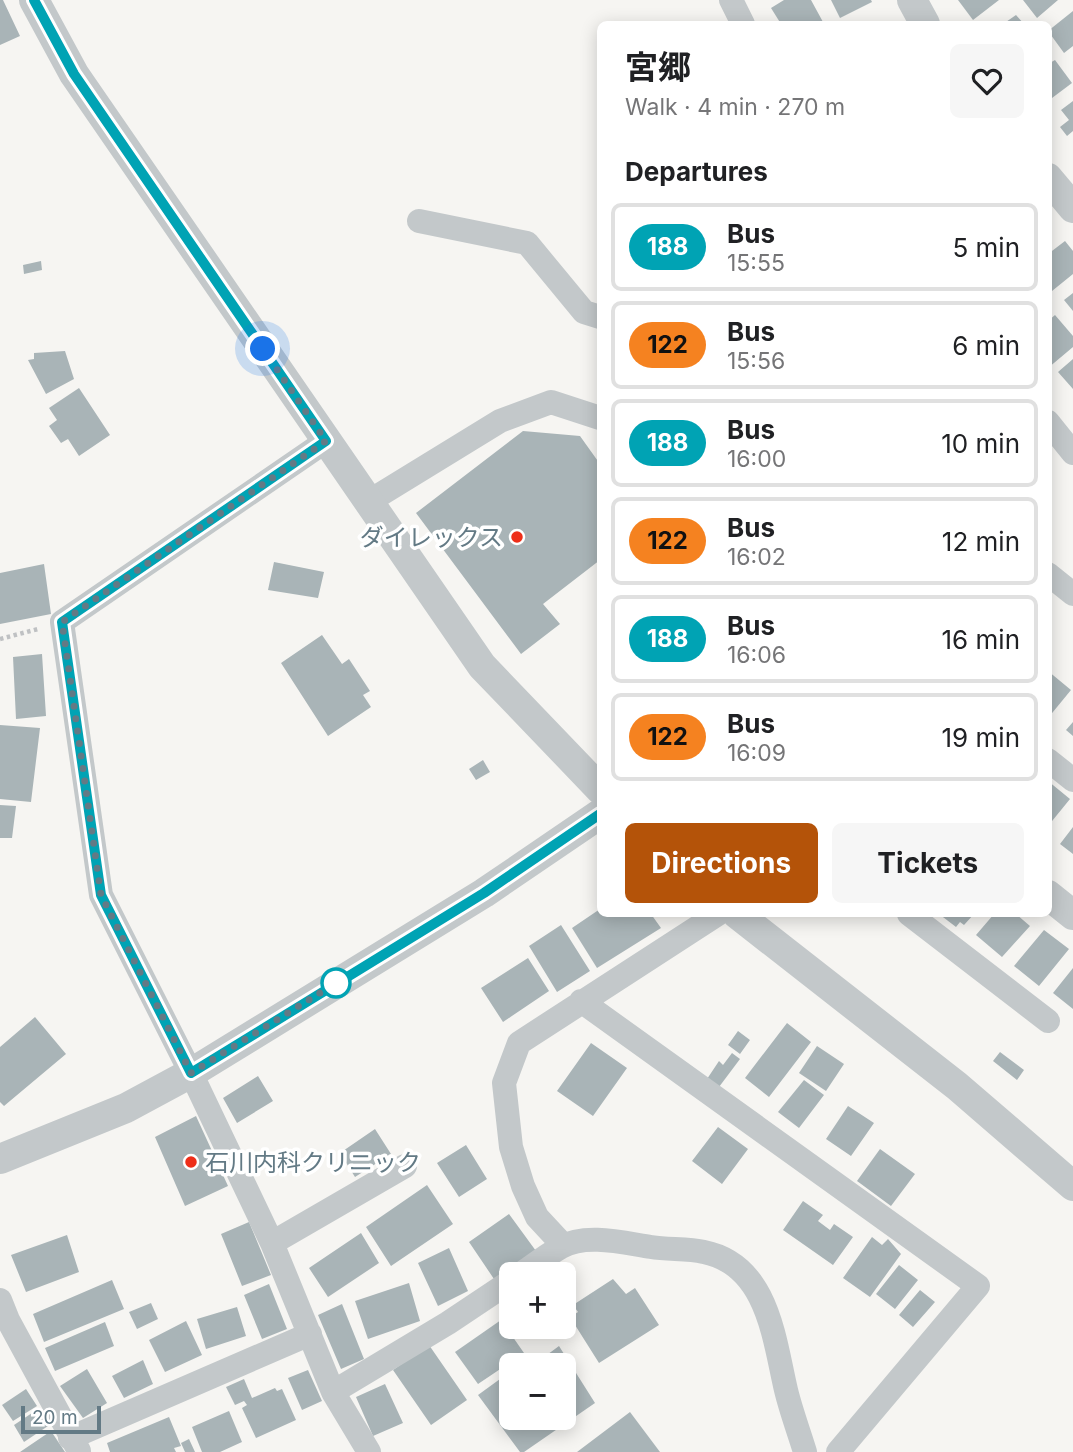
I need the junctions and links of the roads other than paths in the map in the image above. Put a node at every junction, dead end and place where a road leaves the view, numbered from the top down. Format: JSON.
{"nodes":[{"id":1,"x":34,"y":0,"type":"edge"},
{"id":2,"x":731,"y":0,"type":"edge"},
{"id":3,"x":912,"y":0,"type":"edge"},
{"id":4,"x":742,"y":21,"type":"edge"},
{"id":5,"x":923,"y":21,"type":"edge"},
{"id":6,"x":1052,"y":182,"type":"edge"},
{"id":7,"x":1072,"y":205,"type":"edge"},
{"id":8,"x":419,"y":221,"type":"dead end"},
{"id":9,"x":597,"y":316,"type":"edge"},
{"id":10,"x":597,"y":417,"type":"edge"},
{"id":11,"x":1052,"y":427,"type":"edge"},
{"id":12,"x":326,"y":441,"type":"junction"},
{"id":13,"x":1073,"y":453,"type":"edge"},
{"id":14,"x":368,"y":502,"type":"junction"},
{"id":15,"x":1052,"y":576,"type":"edge"},
{"id":16,"x":1073,"y":594,"type":"edge"},
{"id":17,"x":1052,"y":763,"type":"edge"},
{"id":18,"x":1073,"y":780,"type":"edge"},
{"id":19,"x":597,"y":786,"type":"edge"},
{"id":20,"x":597,"y":816,"type":"edge"},
{"id":21,"x":1052,"y":898,"type":"edge"},
{"id":22,"x":1073,"y":915,"type":"edge"},
{"id":23,"x":713,"y":917,"type":"edge"},
{"id":24,"x":741,"y":917,"type":"edge"},
{"id":25,"x":913,"y":917,"type":"edge"},
{"id":26,"x":581,"y":1001,"type":"junction"},
{"id":27,"x":1048,"y":1021,"type":"dead end"},
{"id":28,"x":191,"y":1073,"type":"junction"},
{"id":29,"x":0,"y":1159,"type":"edge"},
{"id":30,"x":405,"y":1166,"type":"dead end"},
{"id":31,"x":1073,"y":1186,"type":"edge"},
{"id":32,"x":271,"y":1243,"type":"junction"},
{"id":33,"x":563,"y":1245,"type":"junction"},
{"id":34,"x":538,"y":1262,"type":"edge"},
{"id":35,"x":499,"y":1289,"type":"edge"},
{"id":36,"x":0,"y":1300,"type":"edge"},
{"id":37,"x":310,"y":1334,"type":"junction"},
{"id":38,"x":333,"y":1392,"type":"junction"},
{"id":39,"x":75,"y":1445,"type":"edge"},
{"id":40,"x":369,"y":1452,"type":"edge"},
{"id":41,"x":805,"y":1452,"type":"edge"},
{"id":42,"x":838,"y":1452,"type":"edge"}],
"edges":[{"from":1,"to":12,"type":"street"},
{"from":2,"to":4,"type":"street"},
{"from":3,"to":5,"type":"street"},
{"from":6,"to":7,"type":"street"},
{"from":8,"to":9,"type":"street"},
{"from":10,"to":14,"type":"street"},
{"from":11,"to":13,"type":"street"},
{"from":12,"to":14,"type":"street"},
{"from":12,"to":28,"type":"street"},
{"from":14,"to":19,"type":"street"},
{"from":15,"to":16,"type":"street"},
{"from":17,"to":18,"type":"street"},
{"from":20,"to":28,"type":"street"},
{"from":21,"to":22,"type":"street"},
{"from":23,"to":26,"type":"street"},
{"from":24,"to":31,"type":"street"},
{"from":25,"to":27,"type":"street"},
{"from":26,"to":33,"type":"street"},
{"from":26,"to":42,"type":"street"},
{"from":28,"to":29,"type":"street"},
{"from":28,"to":32,"type":"street"},
{"from":30,"to":32,"type":"street"},
{"from":32,"to":37,"type":"street"},
{"from":33,"to":34,"type":"street"},
{"from":33,"to":41,"type":"street"},
{"from":35,"to":38,"type":"street"},
{"from":36,"to":39,"type":"street"},
{"from":37,"to":38,"type":"street"},
{"from":37,"to":39,"type":"street"},
{"from":38,"to":40,"type":"street"}]}
